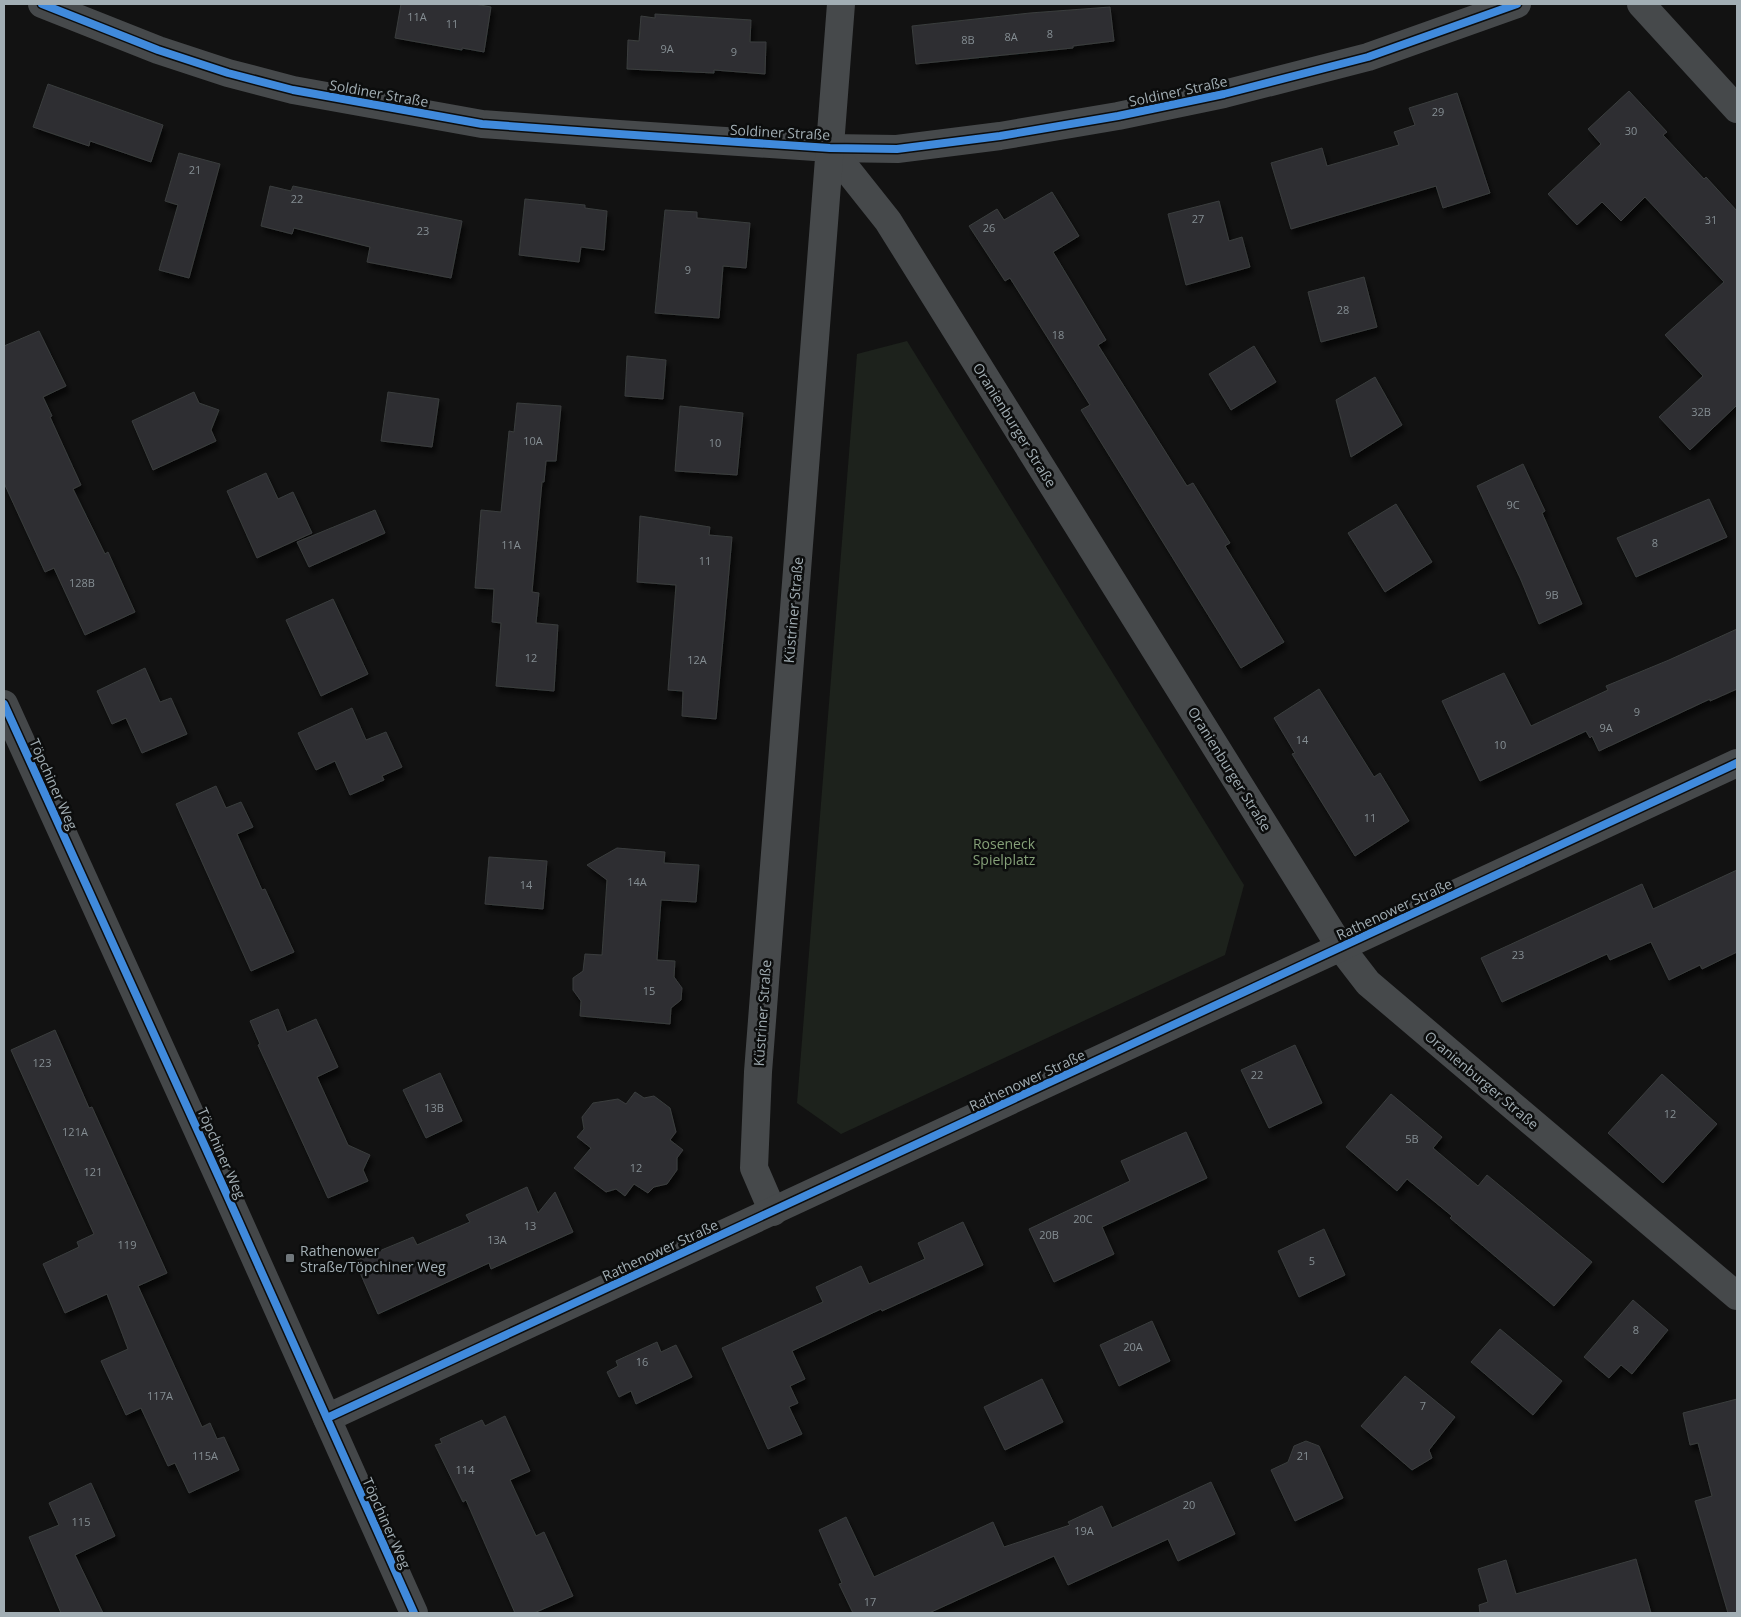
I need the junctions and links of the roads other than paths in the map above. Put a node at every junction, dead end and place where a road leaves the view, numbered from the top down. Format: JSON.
{"nodes":[{"id":1,"x":42,"y":4,"type":"edge"},
{"id":2,"x":841,"y":4,"type":"edge"},
{"id":3,"x":1517,"y":4,"type":"edge"},
{"id":4,"x":1641,"y":4,"type":"edge"},
{"id":5,"x":1737,"y":109,"type":"edge"},
{"id":6,"x":830,"y":148,"type":"junction"},
{"id":7,"x":4,"y":704,"type":"edge"},
{"id":8,"x":1737,"y":763,"type":"edge"},
{"id":9,"x":1341,"y":948,"type":"junction"},
{"id":10,"x":773,"y":1212,"type":"junction"},
{"id":11,"x":1737,"y":1296,"type":"edge"},
{"id":12,"x":327,"y":1418,"type":"junction"},
{"id":13,"x":414,"y":1613,"type":"edge"}],
"edges":[{"from":1,"to":6,"type":"street","name":"Soldiner Straße"},
{"from":2,"to":6,"type":"street","name":"Küstriner Straße"},
{"from":3,"to":6,"type":"street","name":"Soldiner Straße"},
{"from":4,"to":5,"type":"street"},
{"from":6,"to":9,"type":"street","name":"Oranienburger Straße"},
{"from":6,"to":10,"type":"street","name":"Küstriner Straße"},
{"from":7,"to":12,"type":"street","name":"Töpchiner Weg"},
{"from":8,"to":9,"type":"street","name":"Rathenower Straße"},
{"from":9,"to":10,"type":"street","name":"Rathenower Straße"},
{"from":9,"to":11,"type":"street","name":"Oranienburger Straße"},
{"from":10,"to":12,"type":"street","name":"Rathenower Straße"},
{"from":12,"to":13,"type":"street","name":"Töpchiner Weg"}]}
